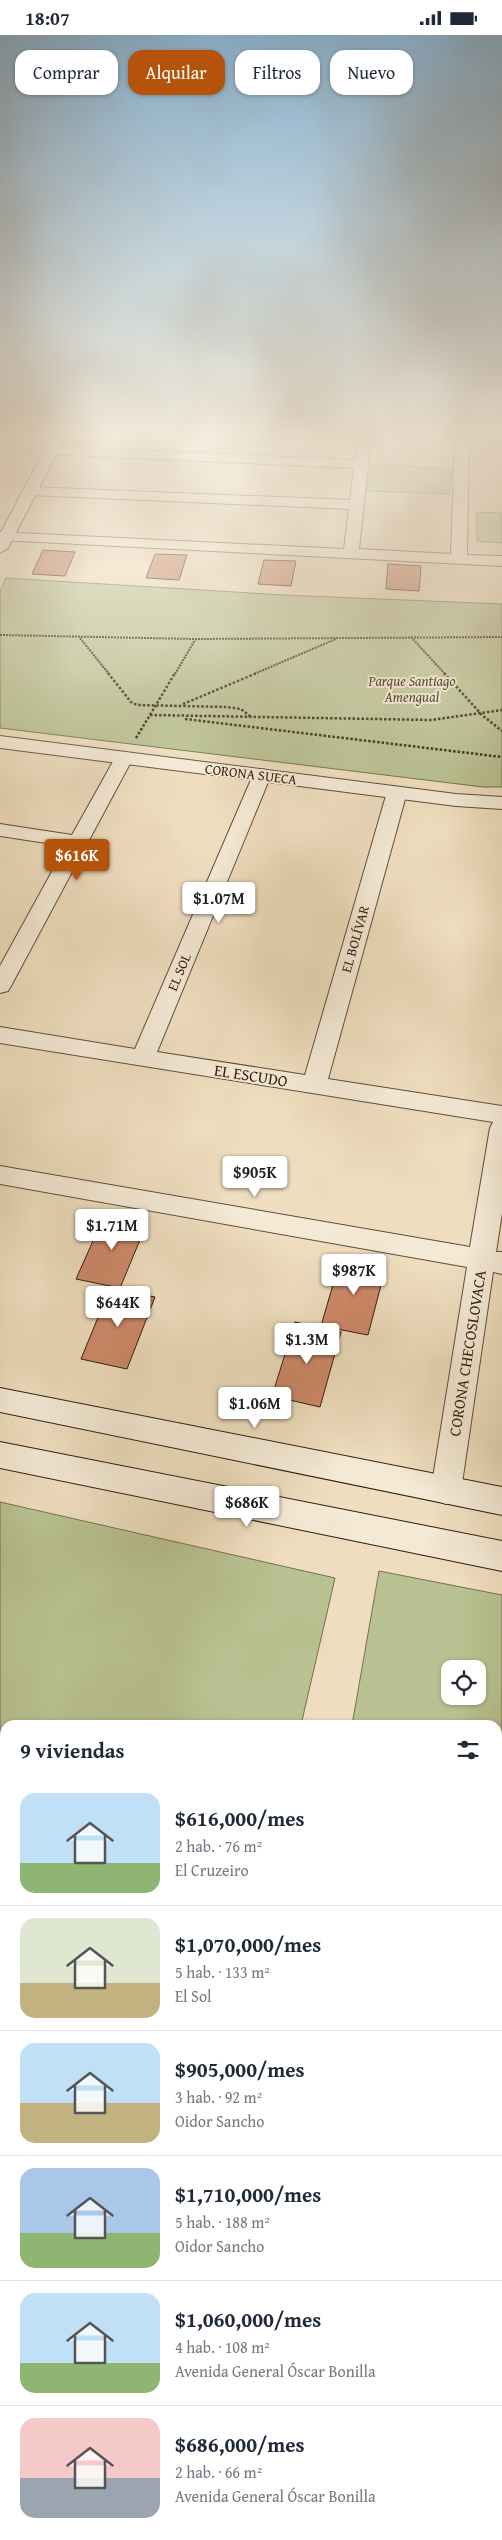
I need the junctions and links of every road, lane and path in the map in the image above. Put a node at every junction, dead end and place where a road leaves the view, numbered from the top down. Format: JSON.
{"nodes":[{"id":1,"x":385,"y":555,"type":"edge"},
{"id":2,"x":459,"y":555,"type":"edge"},
{"id":3,"x":459,"y":559,"type":"junction"},
{"id":4,"x":502,"y":561,"type":"edge"},
{"id":5,"x":0,"y":635,"type":"edge"},
{"id":6,"x":80,"y":637,"type":"junction"},
{"id":7,"x":411,"y":637,"type":"junction"},
{"id":8,"x":502,"y":637,"type":"edge"},
{"id":9,"x":339,"y":638,"type":"junction"},
{"id":10,"x":195,"y":639,"type":"junction"},
{"id":11,"x":156,"y":704,"type":"junction"},
{"id":12,"x":181,"y":704,"type":"junction"},
{"id":13,"x":502,"y":710,"type":"edge"},
{"id":14,"x":150,"y":715,"type":"junction"},
{"id":15,"x":482,"y":715,"type":"junction"},
{"id":16,"x":169,"y":717,"type":"junction"},
{"id":17,"x":252,"y":718,"type":"junction"},
{"id":18,"x":502,"y":731,"type":"edge"},
{"id":19,"x":0,"y":742,"type":"edge"},
{"id":20,"x":502,"y":757,"type":"edge"},
{"id":21,"x":124,"y":758,"type":"junction"},
{"id":22,"x":262,"y":775,"type":"junction"},
{"id":23,"x":397,"y":792,"type":"junction"},
{"id":24,"x":502,"y":803,"type":"edge"},
{"id":25,"x":0,"y":830,"type":"edge"},
{"id":26,"x":78,"y":842,"type":"junction"},
{"id":27,"x":0,"y":986,"type":"edge"},
{"id":28,"x":0,"y":1035,"type":"edge"},
{"id":29,"x":143,"y":1058,"type":"junction"},
{"id":30,"x":314,"y":1085,"type":"junction"},
{"id":31,"x":502,"y":1115,"type":"edge"},
{"id":32,"x":502,"y":1128,"type":"edge"},
{"id":33,"x":0,"y":1175,"type":"edge"},
{"id":34,"x":492,"y":1261,"type":"edge"},
{"id":35,"x":0,"y":1401,"type":"edge"},
{"id":36,"x":0,"y":1455,"type":"edge"},
{"id":37,"x":446,"y":1490,"type":"junction"},
{"id":38,"x":502,"y":1501,"type":"edge"},
{"id":39,"x":502,"y":1557,"type":"edge"}],
"edges":[{"from":1,"to":3,"type":"street"},
{"from":2,"to":3,"type":"street"},
{"from":3,"to":4,"type":"street"},
{"from":5,"to":6,"type":"path"},
{"from":6,"to":10,"type":"path"},
{"from":6,"to":11,"type":"path"},
{"from":7,"to":8,"type":"path"},
{"from":7,"to":9,"type":"path"},
{"from":7,"to":15,"type":"path"},
{"from":9,"to":10,"type":"path"},
{"from":9,"to":12,"type":"path"},
{"from":10,"to":11,"type":"path"},
{"from":11,"to":12,"type":"path"},
{"from":11,"to":14,"type":"path"},
{"from":12,"to":17,"type":"path"},
{"from":13,"to":15,"type":"path"},
{"from":14,"to":16,"type":"path"},
{"from":14,"to":21,"type":"path"},
{"from":15,"to":17,"type":"path"},
{"from":15,"to":18,"type":"path"},
{"from":16,"to":17,"type":"path"},
{"from":16,"to":20,"type":"path"},
{"from":19,"to":21,"type":"street","name":"CORONA SUECA"},
{"from":21,"to":22,"type":"street","name":"CORONA SUECA"},
{"from":21,"to":26,"type":"street"},
{"from":22,"to":23,"type":"street","name":"CORONA SUECA"},
{"from":22,"to":29,"type":"street","name":"EL SOL"},
{"from":23,"to":24,"type":"street","name":"CORONA SUECA"},
{"from":23,"to":30,"type":"street","name":"EL BOLÍVAR"},
{"from":25,"to":26,"type":"street"},
{"from":26,"to":27,"type":"street"},
{"from":28,"to":29,"type":"street","name":"EL ESCUDO"},
{"from":29,"to":30,"type":"street","name":"EL ESCUDO"},
{"from":30,"to":31,"type":"street","name":"EL ESCUDO"},
{"from":32,"to":34,"type":"street","name":"CORONA CHECOSLOVACA"},
{"from":33,"to":34,"type":"street"},
{"from":34,"to":37,"type":"street","name":"CORONA CHECOSLOVACA"},
{"from":35,"to":37,"type":"street"},
{"from":36,"to":39,"type":"street"},
{"from":37,"to":38,"type":"street"}]}
